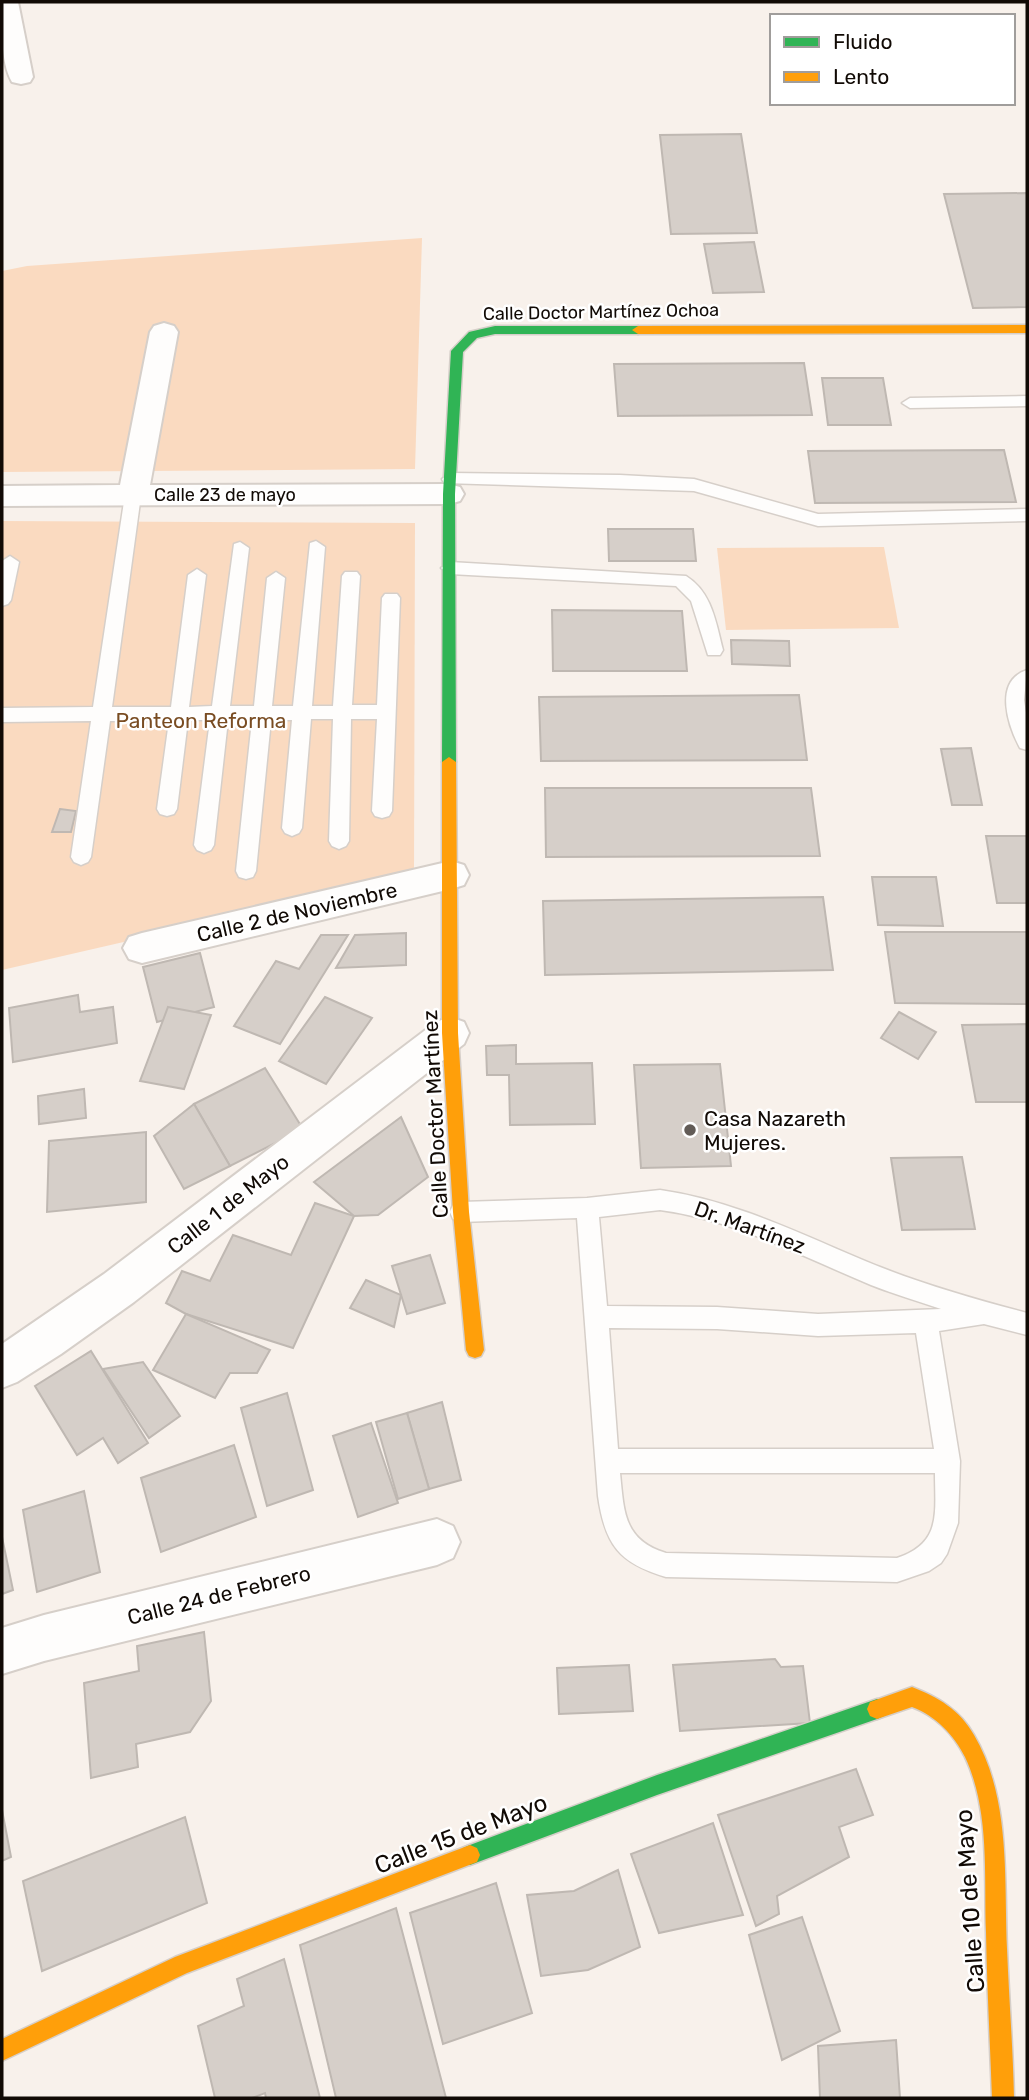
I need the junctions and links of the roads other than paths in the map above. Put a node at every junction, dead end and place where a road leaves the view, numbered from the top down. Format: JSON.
{"nodes":[{"id":1,"x":6,"y":2,"type":"edge"},
{"id":2,"x":21,"y":77,"type":"dead end"},
{"id":3,"x":1027,"y":329,"type":"edge"},
{"id":4,"x":164,"y":332,"type":"dead end"},
{"id":5,"x":1027,"y":401,"type":"edge"},
{"id":6,"x":910,"y":404,"type":"dead end"},
{"id":7,"x":449,"y":486,"type":"junction"},
{"id":8,"x":133,"y":495,"type":"junction"},
{"id":9,"x":2,"y":496,"type":"edge"},
{"id":10,"x":1027,"y":515,"type":"edge"},
{"id":11,"x":316,"y":547,"type":"dead end"},
{"id":12,"x":240,"y":548,"type":"dead end"},
{"id":13,"x":9,"y":562,"type":"dead end"},
{"id":14,"x":450,"y":568,"type":"junction"},
{"id":15,"x":197,"y":575,"type":"dead end"},
{"id":16,"x":351,"y":576,"type":"dead end"},
{"id":17,"x":276,"y":578,"type":"dead end"},
{"id":18,"x":391,"y":598,"type":"dead end"},
{"id":19,"x":2,"y":600,"type":"edge"},
{"id":20,"x":713,"y":650,"type":"dead end"},
{"id":21,"x":1027,"y":677,"type":"edge"},
{"id":22,"x":341,"y":712,"type":"junction"},
{"id":23,"x":385,"y":712,"type":"junction"},
{"id":24,"x":181,"y":713,"type":"junction"},
{"id":25,"x":222,"y":713,"type":"junction"},
{"id":26,"x":264,"y":713,"type":"junction"},
{"id":27,"x":304,"y":713,"type":"junction"},
{"id":28,"x":101,"y":714,"type":"junction"},
{"id":29,"x":2,"y":715,"type":"edge"},
{"id":30,"x":1027,"y":743,"type":"edge"},
{"id":31,"x":167,"y":809,"type":"dead end"},
{"id":32,"x":382,"y":811,"type":"dead end"},
{"id":33,"x":292,"y":828,"type":"dead end"},
{"id":34,"x":339,"y":841,"type":"dead end"},
{"id":35,"x":204,"y":845,"type":"dead end"},
{"id":36,"x":81,"y":857,"type":"dead end"},
{"id":37,"x":246,"y":871,"type":"dead end"},
{"id":38,"x":451,"y":876,"type":"junction"},
{"id":39,"x":142,"y":948,"type":"dead end"},
{"id":40,"x":450,"y":1033,"type":"junction"},
{"id":41,"x":587,"y":1208,"type":"junction"},
{"id":42,"x":461,"y":1212,"type":"junction"},
{"id":43,"x":984,"y":1313,"type":"junction"},
{"id":44,"x":597,"y":1317,"type":"junction"},
{"id":45,"x":926,"y":1322,"type":"junction"},
{"id":46,"x":1027,"y":1324,"type":"edge"},
{"id":47,"x":475,"y":1350,"type":"dead end"},
{"id":48,"x":2,"y":1368,"type":"edge"},
{"id":49,"x":607,"y":1461,"type":"junction"},
{"id":50,"x":948,"y":1461,"type":"junction"},
{"id":51,"x":437,"y":1542,"type":"dead end"},
{"id":52,"x":2,"y":1651,"type":"edge"},
{"id":53,"x":943,"y":1712,"type":"joint"},
{"id":54,"x":2,"y":2050,"type":"edge"},
{"id":55,"x":1003,"y":2098,"type":"edge"}],
"edges":[{"from":1,"to":2,"type":"street"},
{"from":3,"to":7,"type":"street","name":"Calle Doctor Martínez Ochoa"},
{"from":4,"to":8,"type":"street"},
{"from":5,"to":6,"type":"lane"},
{"from":7,"to":8,"type":"street","name":"Calle 23 de mayo"},
{"from":7,"to":10,"type":"lane"},
{"from":7,"to":14,"type":"street","name":"Calle Doctor Martínez Ochoa"},
{"from":8,"to":9,"type":"street","name":"Calle 23 de mayo"},
{"from":8,"to":28,"type":"lane"},
{"from":11,"to":27,"type":"lane"},
{"from":12,"to":25,"type":"lane"},
{"from":13,"to":19,"type":"lane"},
{"from":14,"to":20,"type":"lane"},
{"from":14,"to":38,"type":"street","name":"Calle Doctor Martínez Ochoa"},
{"from":15,"to":24,"type":"lane"},
{"from":16,"to":22,"type":"lane"},
{"from":17,"to":26,"type":"lane"},
{"from":18,"to":23,"type":"lane"},
{"from":21,"to":30,"type":"lane"},
{"from":22,"to":23,"type":"lane"},
{"from":22,"to":27,"type":"lane"},
{"from":22,"to":34,"type":"lane"},
{"from":23,"to":32,"type":"lane"},
{"from":24,"to":25,"type":"lane"},
{"from":24,"to":28,"type":"lane"},
{"from":24,"to":31,"type":"lane"},
{"from":25,"to":26,"type":"lane"},
{"from":25,"to":35,"type":"lane"},
{"from":26,"to":27,"type":"lane"},
{"from":26,"to":37,"type":"lane"},
{"from":27,"to":33,"type":"lane"},
{"from":28,"to":29,"type":"lane"},
{"from":28,"to":36,"type":"lane"},
{"from":38,"to":39,"type":"street","name":"Calle 2 de Noviembre"},
{"from":38,"to":40,"type":"street","name":"Calle Doctor Martínez"},
{"from":40,"to":42,"type":"street","name":"Calle Doctor Martínez"},
{"from":40,"to":48,"type":"street","name":"Calle 1 de Mayo"},
{"from":41,"to":42,"type":"lane","name":"Dr. Martínez"},
{"from":41,"to":43,"type":"lane","name":"Dr. Martínez"},
{"from":41,"to":44,"type":"lane"},
{"from":42,"to":47,"type":"street","name":"Calle Doctor Martínez"},
{"from":43,"to":45,"type":"lane"},
{"from":43,"to":46,"type":"lane","name":"Dr. Martínez"},
{"from":44,"to":45,"type":"lane"},
{"from":44,"to":49,"type":"lane"},
{"from":45,"to":50,"type":"lane"},
{"from":49,"to":50,"type":"lane"},
{"from":49,"to":50,"type":"lane"},
{"from":51,"to":52,"type":"street","name":"Calle 24 de Febrero"},
{"from":53,"to":54,"type":"street","name":"Calle 15 de Mayo"},
{"from":53,"to":55,"type":"street","name":"Calle 10 de Mayo"}]}
